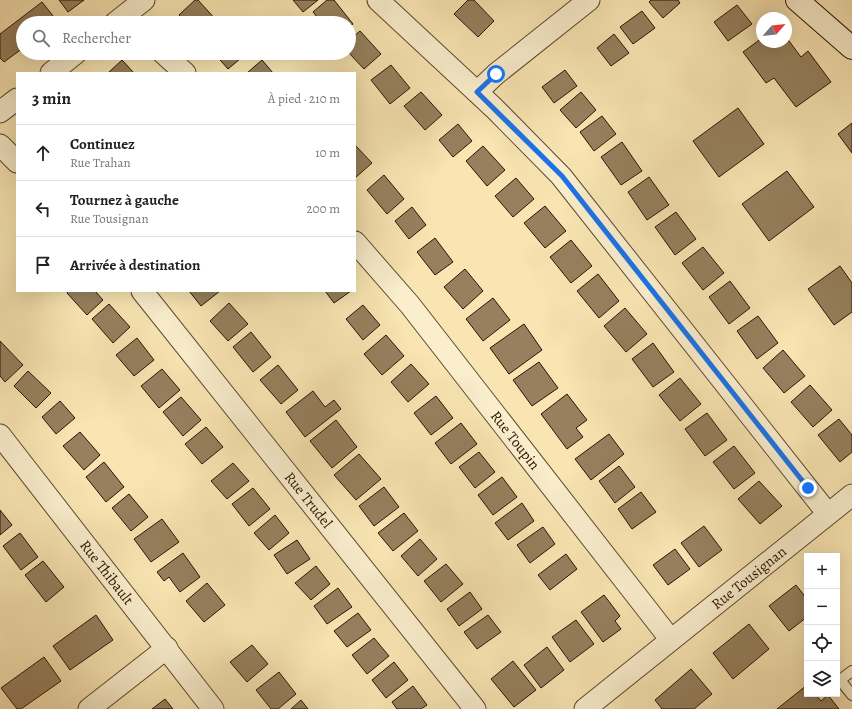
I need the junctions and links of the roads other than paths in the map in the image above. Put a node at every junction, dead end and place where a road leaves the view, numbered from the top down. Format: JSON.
{"nodes":[{"id":1,"x":144,"y":0,"type":"edge"},
{"id":2,"x":378,"y":0,"type":"edge"},
{"id":3,"x":589,"y":0,"type":"edge"},
{"id":4,"x":797,"y":0,"type":"edge"},
{"id":5,"x":128,"y":16,"type":"edge"},
{"id":6,"x":852,"y":48,"type":"edge"},
{"id":7,"x":67,"y":60,"type":"edge"},
{"id":8,"x":171,"y":60,"type":"edge"},
{"id":9,"x":52,"y":72,"type":"edge"},
{"id":10,"x":184,"y":72,"type":"edge"},
{"id":11,"x":477,"y":92,"type":"junction"},
{"id":12,"x":16,"y":100,"type":"edge"},
{"id":13,"x":0,"y":112,"type":"edge"},
{"id":14,"x":0,"y":145,"type":"edge"},
{"id":15,"x":16,"y":161,"type":"edge"},
{"id":16,"x":356,"y":243,"type":"edge"},
{"id":17,"x":143,"y":292,"type":"edge"},
{"id":18,"x":0,"y":435,"type":"edge"},
{"id":19,"x":852,"y":495,"type":"edge"},
{"id":20,"x":828,"y":514,"type":"junction"},
{"id":21,"x":671,"y":640,"type":"junction"},
{"id":22,"x":167,"y":648,"type":"junction"},
{"id":23,"x":852,"y":671,"type":"edge"},
{"id":24,"x":852,"y":696,"type":"edge"},
{"id":25,"x":88,"y":709,"type":"edge"},
{"id":26,"x":213,"y":709,"type":"edge"},
{"id":27,"x":475,"y":709,"type":"edge"},
{"id":28,"x":585,"y":709,"type":"edge"}],
"edges":[{"from":1,"to":5,"type":"street"},
{"from":2,"to":11,"type":"street"},
{"from":3,"to":11,"type":"street"},
{"from":4,"to":6,"type":"street"},
{"from":7,"to":9,"type":"street"},
{"from":8,"to":10,"type":"street"},
{"from":11,"to":20,"type":"street"},
{"from":12,"to":13,"type":"street"},
{"from":14,"to":15,"type":"street"},
{"from":16,"to":21,"type":"street","name":"Rue Toupin"},
{"from":17,"to":27,"type":"street","name":"Rue Trudel"},
{"from":18,"to":22,"type":"street","name":"Rue Thibault"},
{"from":19,"to":20,"type":"street","name":"Rue Tousignan"},
{"from":20,"to":21,"type":"street","name":"Rue Tousignan"},
{"from":21,"to":28,"type":"street","name":"Rue Tousignan"},
{"from":22,"to":25,"type":"street"},
{"from":22,"to":26,"type":"street","name":"Rue Thibault"},
{"from":23,"to":24,"type":"lane"}]}
